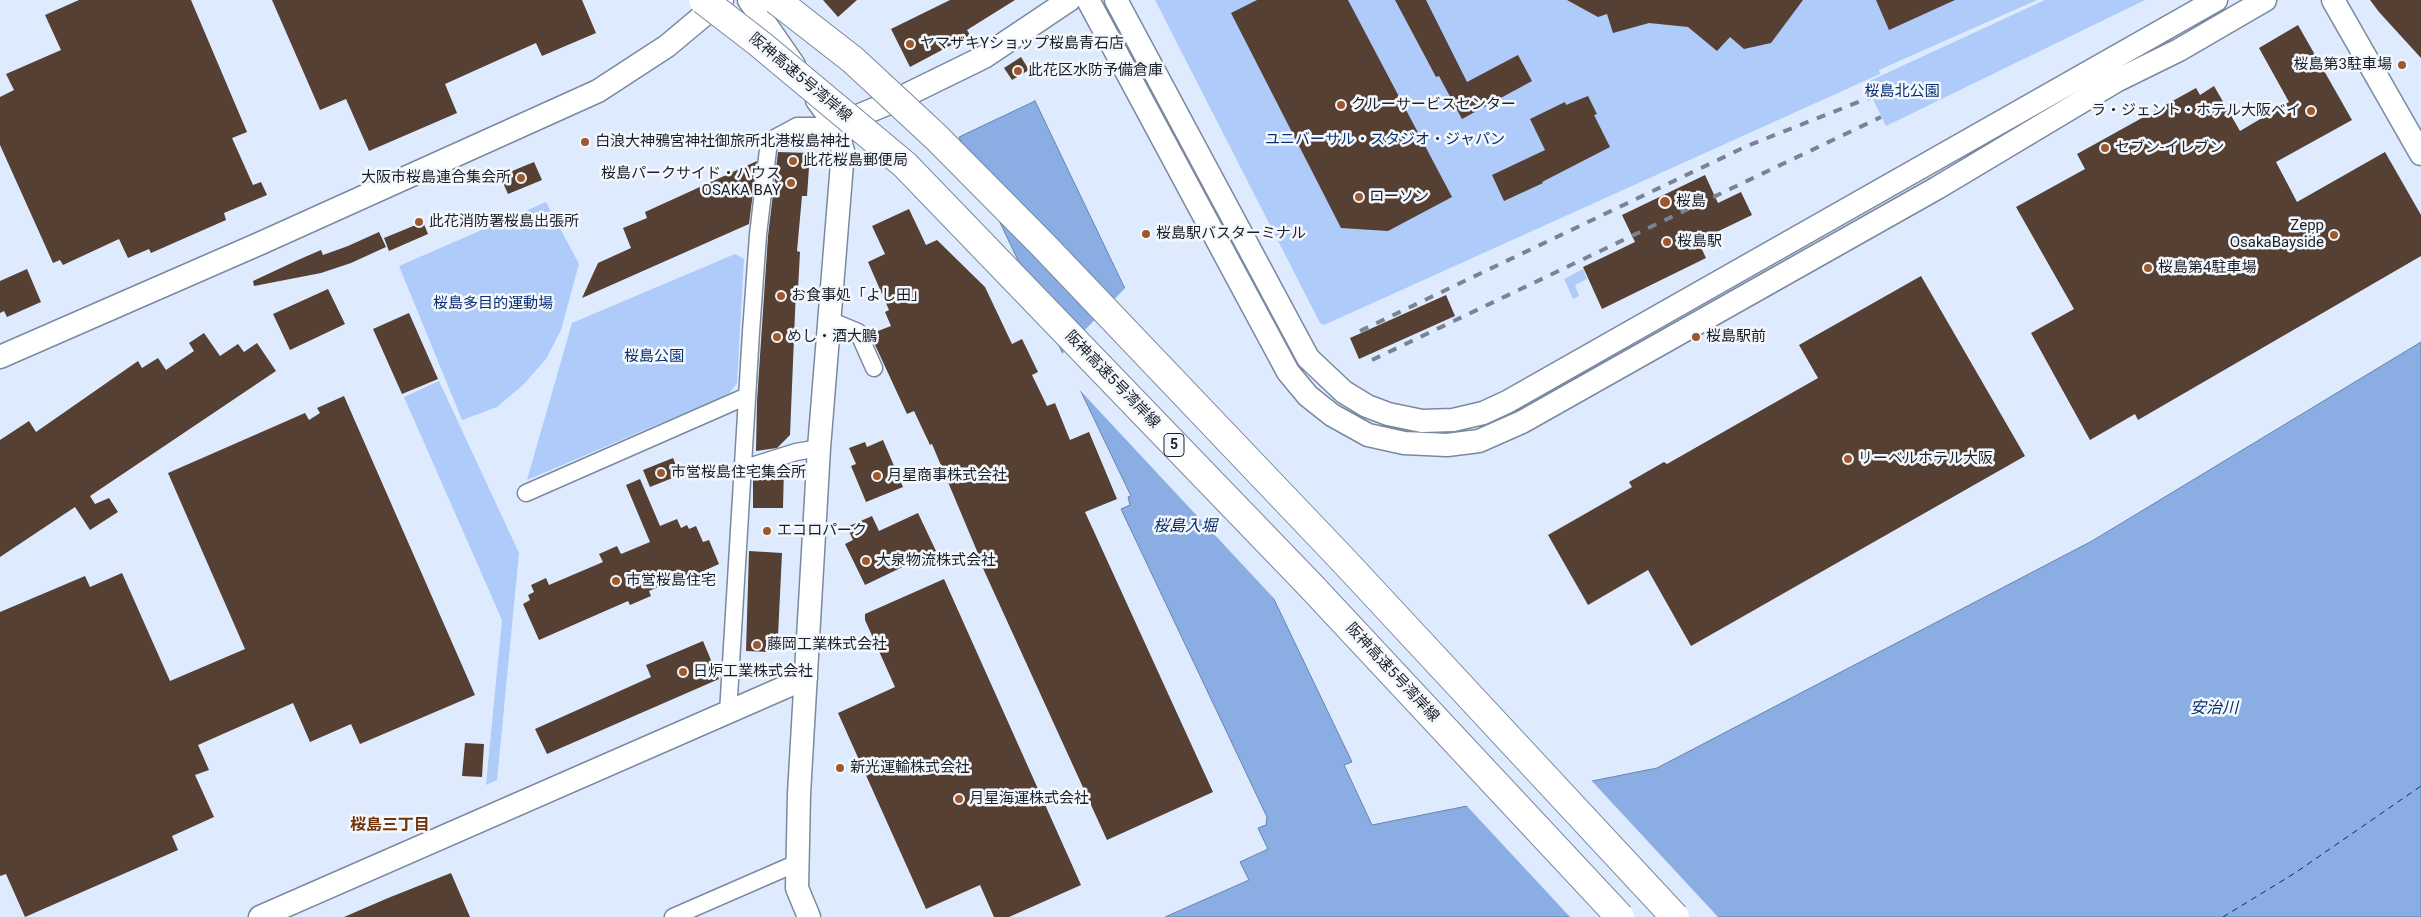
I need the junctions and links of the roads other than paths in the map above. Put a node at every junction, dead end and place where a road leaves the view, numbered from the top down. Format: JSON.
{"nodes":[{"id":1,"x":703,"y":0,"type":"edge"},
{"id":2,"x":722,"y":0,"type":"edge"},
{"id":3,"x":749,"y":0,"type":"edge"},
{"id":4,"x":776,"y":0,"type":"edge"},
{"id":5,"x":1069,"y":0,"type":"edge"},
{"id":6,"x":1088,"y":0,"type":"edge"},
{"id":7,"x":1116,"y":0,"type":"edge"},
{"id":8,"x":2216,"y":0,"type":"edge"},
{"id":9,"x":2265,"y":0,"type":"edge"},
{"id":10,"x":2333,"y":0,"type":"edge"},
{"id":11,"x":836,"y":126,"type":"junction"},
{"id":12,"x":2421,"y":154,"type":"edge"},
{"id":13,"x":829,"y":320,"type":"junction"},
{"id":14,"x":0,"y":357,"type":"edge"},
{"id":15,"x":874,"y":368,"type":"dead end"},
{"id":16,"x":746,"y":396,"type":"junction"},
{"id":17,"x":819,"y":448,"type":"junction"},
{"id":18,"x":742,"y":469,"type":"junction"},
{"id":19,"x":526,"y":493,"type":"dead end"},
{"id":20,"x":806,"y":678,"type":"junction"},
{"id":21,"x":728,"y":713,"type":"junction"},
{"id":22,"x":797,"y":863,"type":"junction"},
{"id":23,"x":283,"y":912,"type":"edge"},
{"id":24,"x":260,"y":917,"type":"edge"},
{"id":25,"x":673,"y":917,"type":"edge"},
{"id":26,"x":809,"y":917,"type":"edge"},
{"id":27,"x":1620,"y":917,"type":"edge"},
{"id":28,"x":1675,"y":917,"type":"edge"}],
"edges":[{"from":1,"to":27,"type":"highway","name":"阪神高速5号湾岸線","number":"5","bridge":true},
{"from":2,"to":14,"type":"street"},
{"from":3,"to":11,"type":"street"},
{"from":4,"to":28,"type":"highway","bridge":true},
{"from":5,"to":11,"type":"street"},
{"from":6,"to":9,"type":"street"},
{"from":7,"to":8,"type":"street"},
{"from":10,"to":12,"type":"street"},
{"from":11,"to":13,"type":"street"},
{"from":11,"to":16,"type":"street"},
{"from":13,"to":15,"type":"street"},
{"from":13,"to":17,"type":"street"},
{"from":16,"to":18,"type":"street"},
{"from":16,"to":19,"type":"street"},
{"from":17,"to":18,"type":"street"},
{"from":17,"to":20,"type":"street"},
{"from":18,"to":21,"type":"street"},
{"from":20,"to":21,"type":"street"},
{"from":20,"to":22,"type":"street"},
{"from":21,"to":23,"type":"street"},
{"from":22,"to":25,"type":"street"},
{"from":22,"to":26,"type":"street"},
{"from":23,"to":24,"type":"street"}]}
